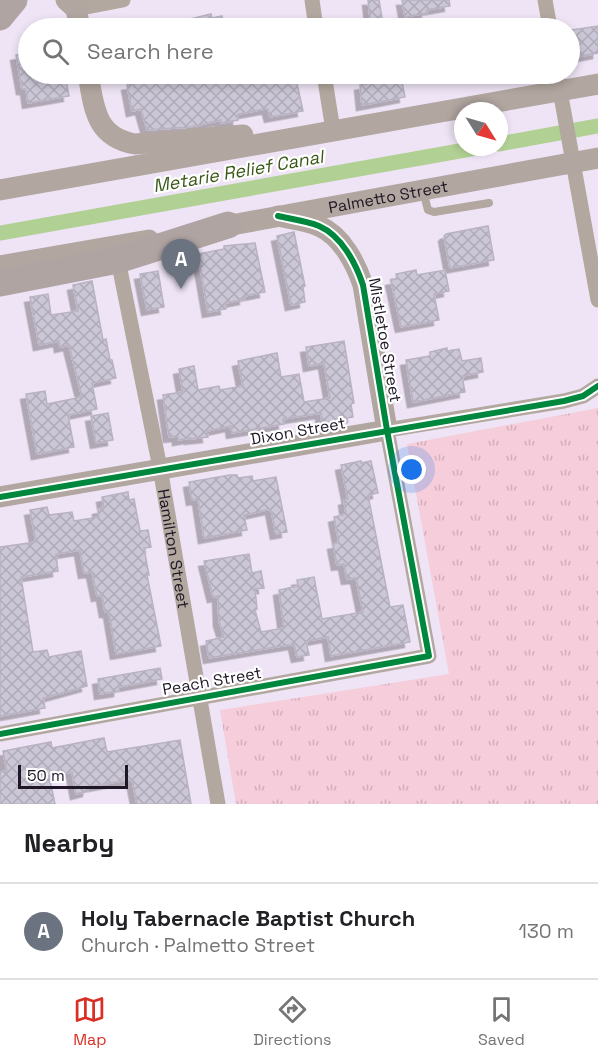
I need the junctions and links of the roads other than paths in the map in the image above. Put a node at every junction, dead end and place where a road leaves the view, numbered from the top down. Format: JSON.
{"nodes":[{"id":1,"x":14,"y":0,"type":"edge"},
{"id":2,"x":123,"y":0,"type":"edge"},
{"id":3,"x":312,"y":0,"type":"edge"},
{"id":4,"x":546,"y":0,"type":"edge"},
{"id":5,"x":74,"y":12,"type":"edge"},
{"id":6,"x":0,"y":16,"type":"edge"},
{"id":7,"x":315,"y":18,"type":"edge"},
{"id":8,"x":549,"y":18,"type":"edge"},
{"id":9,"x":90,"y":84,"type":"edge"},
{"id":10,"x":326,"y":84,"type":"edge"},
{"id":11,"x":598,"y":84,"type":"edge"},
{"id":12,"x":559,"y":89,"type":"edge"},
{"id":13,"x":333,"y":130,"type":"junction"},
{"id":14,"x":571,"y":157,"type":"junction"},
{"id":15,"x":598,"y":158,"type":"edge"},
{"id":16,"x":0,"y":190,"type":"edge"},
{"id":17,"x":423,"y":190,"type":"junction"},
{"id":18,"x":489,"y":202,"type":"dead end"},
{"id":19,"x":278,"y":216,"type":"junction"},
{"id":20,"x":228,"y":225,"type":"junction"},
{"id":21,"x":118,"y":260,"type":"junction"},
{"id":22,"x":0,"y":266,"type":"edge"},
{"id":23,"x":0,"y":283,"type":"edge"},
{"id":24,"x":598,"y":300,"type":"edge"},
{"id":25,"x":598,"y":386,"type":"edge"},
{"id":26,"x":387,"y":430,"type":"junction"},
{"id":27,"x":160,"y":468,"type":"junction"},
{"id":28,"x":0,"y":497,"type":"edge"},
{"id":29,"x":429,"y":656,"type":"joint"},
{"id":30,"x":199,"y":697,"type":"junction"},
{"id":31,"x":0,"y":734,"type":"edge"},
{"id":32,"x":218,"y":804,"type":"edge"}],
"edges":[{"from":1,"to":6,"type":"highway"},
{"from":2,"to":5,"type":"street"},
{"from":3,"to":7,"type":"street"},
{"from":4,"to":8,"type":"street"},
{"from":9,"to":13,"type":"street"},
{"from":10,"to":13,"type":"street"},
{"from":11,"to":12,"type":"street"},
{"from":12,"to":13,"type":"street"},
{"from":12,"to":14,"type":"street"},
{"from":13,"to":16,"type":"street"},
{"from":14,"to":15,"type":"street","name":"Palmetto Street"},
{"from":14,"to":17,"type":"street","name":"Palmetto Street"},
{"from":14,"to":24,"type":"street"},
{"from":17,"to":18,"type":"lane"},
{"from":17,"to":19,"type":"street","name":"Palmetto Street"},
{"from":19,"to":20,"type":"street","name":"Palmetto Street"},
{"from":19,"to":26,"type":"street","name":"Mistletoe Street"},
{"from":20,"to":21,"type":"highway"},
{"from":20,"to":22,"type":"street","name":"Palmetto Street"},
{"from":21,"to":23,"type":"highway"},
{"from":21,"to":27,"type":"street","name":"Hamilton Street"},
{"from":25,"to":26,"type":"street","name":"Dixon Street"},
{"from":26,"to":27,"type":"street","name":"Dixon Street"},
{"from":26,"to":29,"type":"street","name":"Mistletoe Street"},
{"from":27,"to":28,"type":"street","name":"Dixon Street"},
{"from":27,"to":30,"type":"street","name":"Hamilton Street"},
{"from":29,"to":30,"type":"street","name":"Peach Street"},
{"from":30,"to":31,"type":"street","name":"Peach Street"},
{"from":30,"to":32,"type":"street","name":"Hamilton Street"}]}
